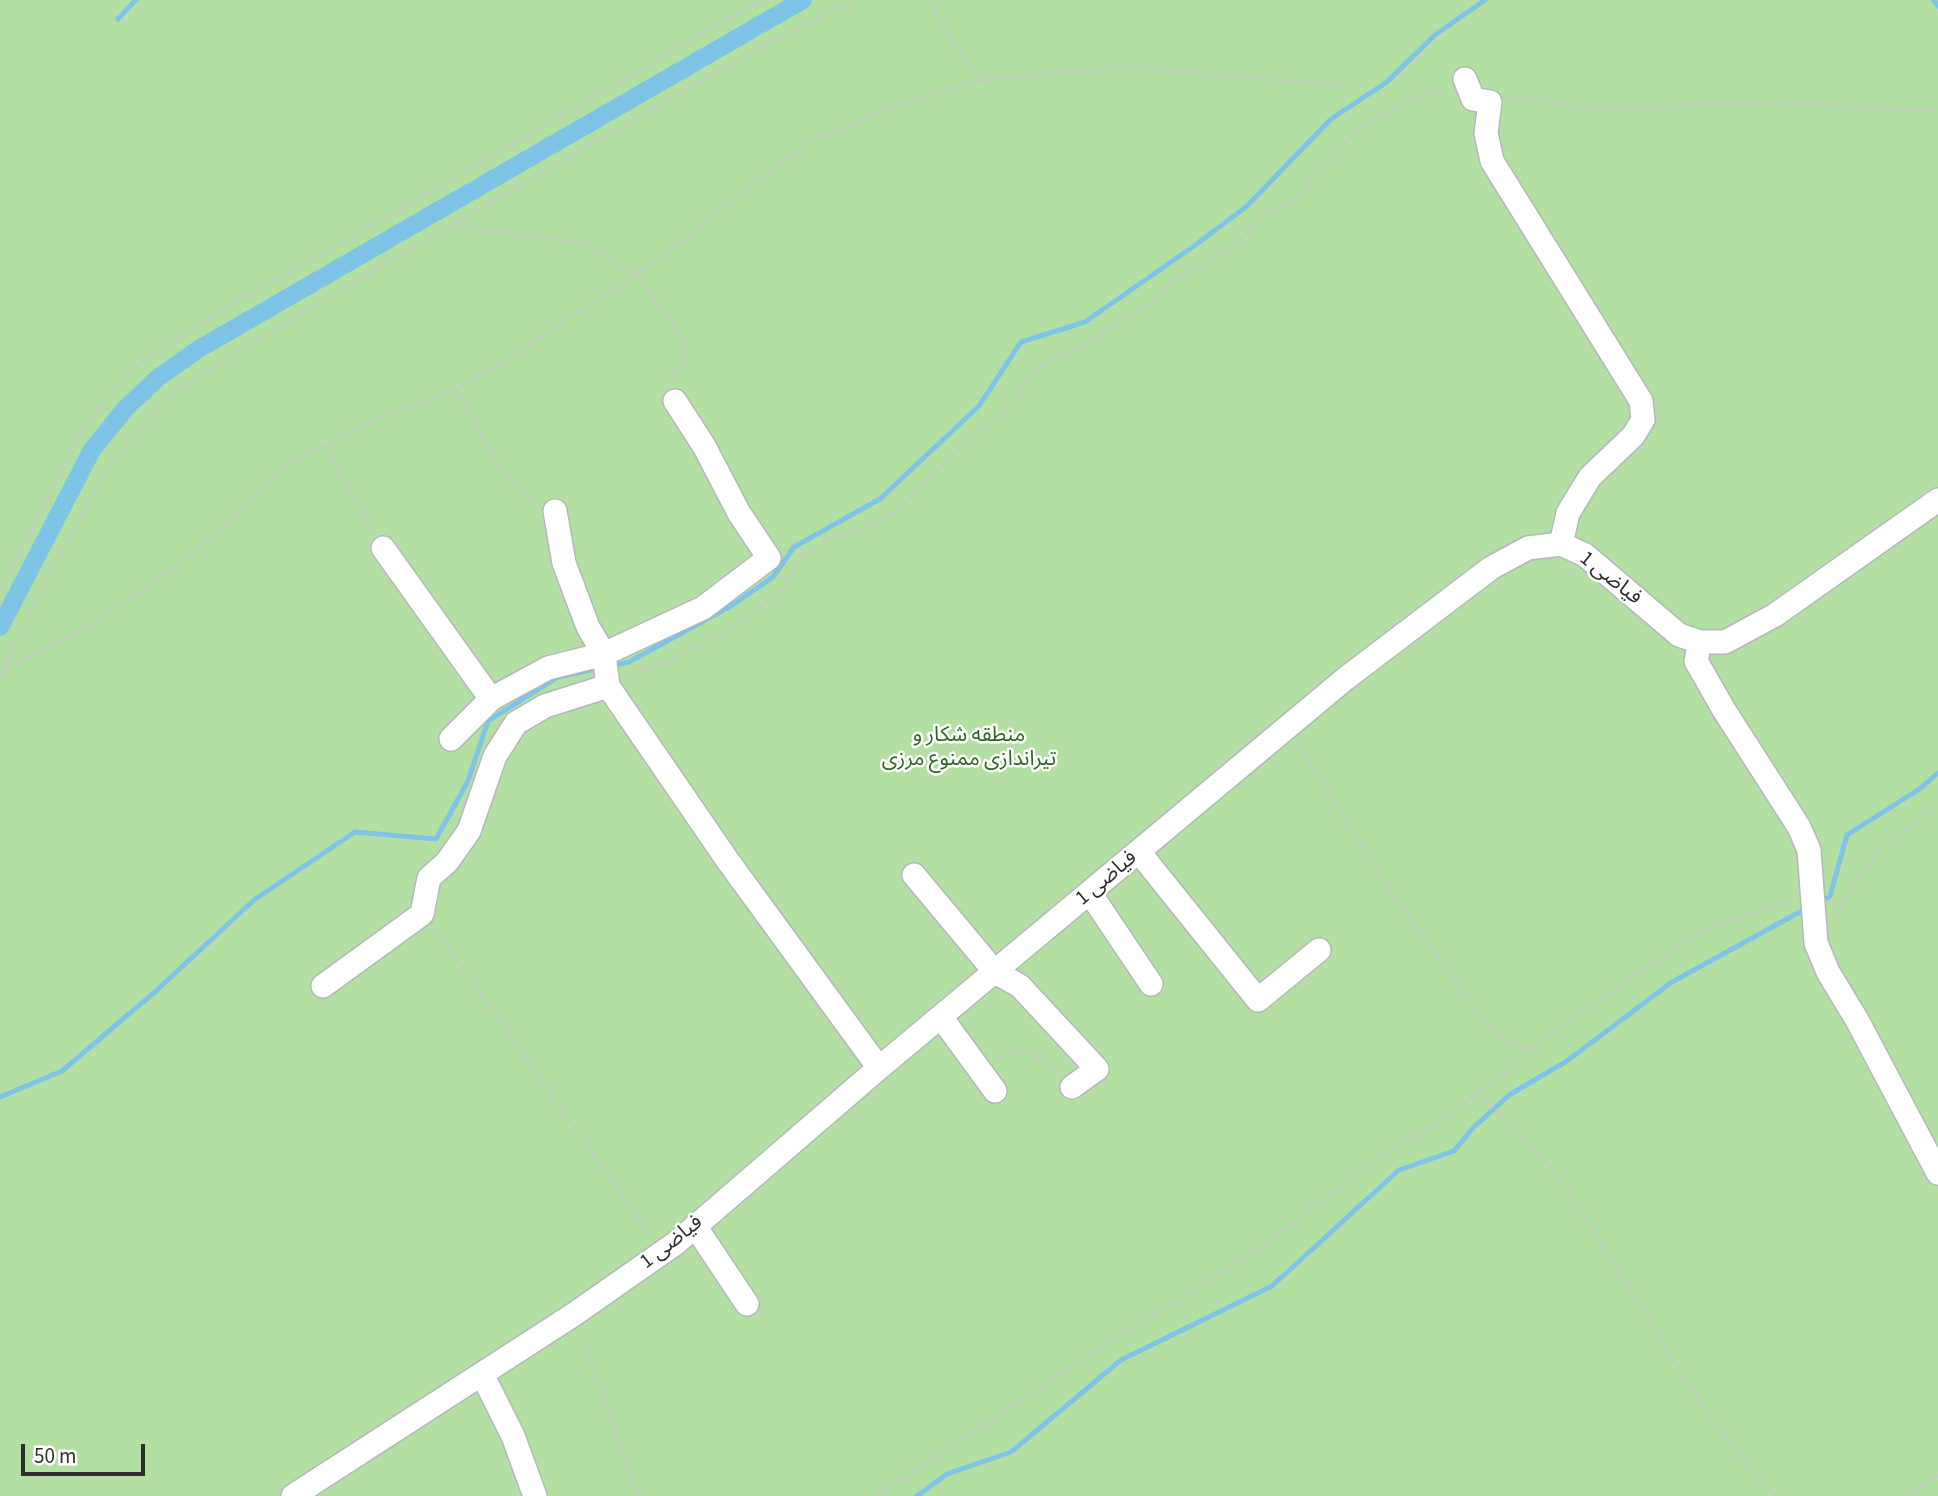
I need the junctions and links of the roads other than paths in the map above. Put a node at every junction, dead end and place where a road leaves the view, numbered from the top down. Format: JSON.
{"nodes":[{"id":1,"x":1466,"y":82,"type":"road end"},
{"id":2,"x":675,"y":401,"type":"road end"},
{"id":3,"x":1938,"y":500,"type":"edge"},
{"id":4,"x":555,"y":511,"type":"road end"},
{"id":5,"x":1561,"y":544,"type":"junction"},
{"id":6,"x":383,"y":548,"type":"road end"},
{"id":7,"x":1700,"y":642,"type":"junction"},
{"id":8,"x":606,"y":669,"type":"junction"},
{"id":9,"x":491,"y":699,"type":"junction"},
{"id":10,"x":452,"y":739,"type":"dead end"},
{"id":11,"x":1139,"y":852,"type":"junction"},
{"id":12,"x":914,"y":875,"type":"dead end"},
{"id":13,"x":1090,"y":893,"type":"junction"},
{"id":14,"x":1319,"y":950,"type":"dead end"},
{"id":15,"x":995,"y":972,"type":"junction"},
{"id":16,"x":1151,"y":984,"type":"dead end"},
{"id":17,"x":323,"y":986,"type":"dead end"},
{"id":18,"x":941,"y":1017,"type":"junction"},
{"id":19,"x":879,"y":1068,"type":"junction"},
{"id":20,"x":1072,"y":1087,"type":"road end"},
{"id":21,"x":995,"y":1091,"type":"dead end"},
{"id":22,"x":1938,"y":1173,"type":"edge"},
{"id":23,"x":695,"y":1226,"type":"junction"},
{"id":24,"x":747,"y":1304,"type":"dead end"},
{"id":25,"x":482,"y":1374,"type":"junction"},
{"id":26,"x":319,"y":1490,"type":"edge"},
{"id":27,"x":293,"y":1496,"type":"edge"},
{"id":28,"x":535,"y":1496,"type":"edge"}],
"edges":[{"from":1,"to":5,"type":"street"},
{"from":2,"to":8,"type":"street"},
{"from":3,"to":7,"type":"street"},
{"from":4,"to":8,"type":"street"},
{"from":5,"to":7,"type":"street","name":"فیاضی 1"},
{"from":5,"to":11,"type":"street","name":"فیاضی 1"},
{"from":6,"to":9,"type":"street"},
{"from":7,"to":22,"type":"street"},
{"from":8,"to":9,"type":"street"},
{"from":8,"to":17,"type":"street"},
{"from":8,"to":19,"type":"street"},
{"from":9,"to":10,"type":"street"},
{"from":11,"to":13,"type":"street","name":"فیاضی 1"},
{"from":11,"to":14,"type":"street"},
{"from":12,"to":15,"type":"street"},
{"from":13,"to":15,"type":"street","name":"فیاضی 1"},
{"from":13,"to":16,"type":"street"},
{"from":15,"to":18,"type":"street","name":"فیاضی 1"},
{"from":15,"to":20,"type":"street"},
{"from":18,"to":19,"type":"street","name":"فیاضی 1"},
{"from":18,"to":21,"type":"street"},
{"from":19,"to":23,"type":"street","name":"فیاضی 1"},
{"from":23,"to":24,"type":"street"},
{"from":23,"to":25,"type":"street","name":"فیاضی 1"},
{"from":25,"to":26,"type":"street","name":"فیاضی 1"},
{"from":25,"to":28,"type":"street"},
{"from":26,"to":27,"type":"street","name":"فیاضی 1"}]}
